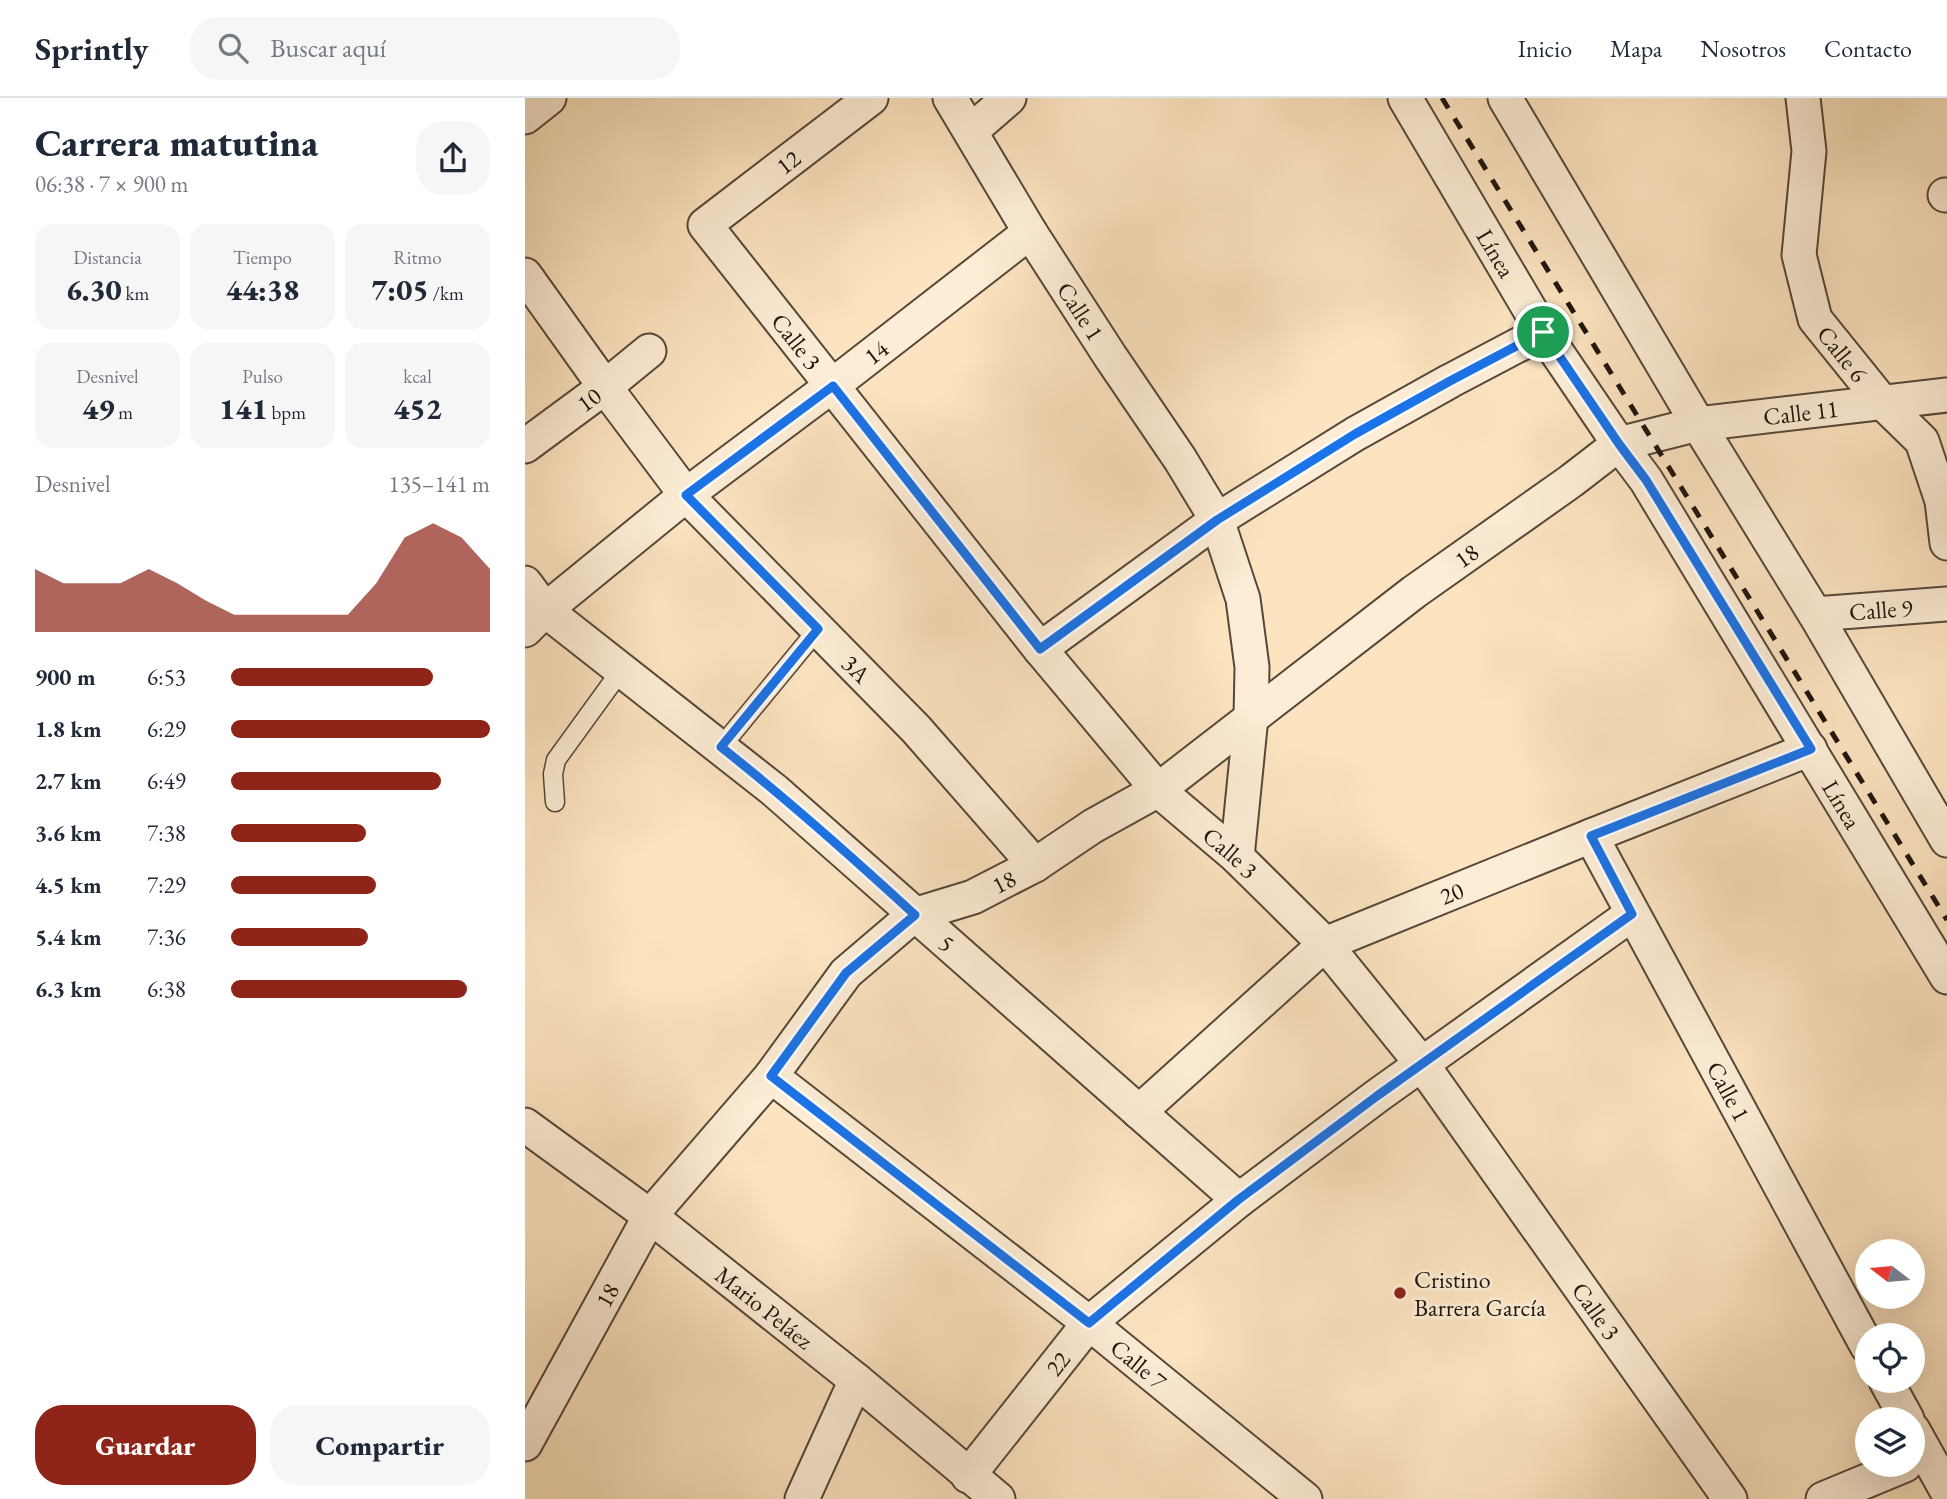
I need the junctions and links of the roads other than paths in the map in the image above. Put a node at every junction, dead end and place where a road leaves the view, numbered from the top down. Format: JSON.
{"nodes":[{"id":1,"x":549,"y":98,"type":"edge"},
{"id":2,"x":870,"y":98,"type":"edge"},
{"id":3,"x":950,"y":98,"type":"edge"},
{"id":4,"x":1009,"y":98,"type":"edge"},
{"id":5,"x":1405,"y":98,"type":"edge"},
{"id":6,"x":1505,"y":98,"type":"edge"},
{"id":7,"x":1803,"y":98,"type":"edge"},
{"id":8,"x":525,"y":117,"type":"edge"},
{"id":9,"x":971,"y":131,"type":"junction"},
{"id":10,"x":705,"y":225,"type":"joint"},
{"id":11,"x":1030,"y":232,"type":"junction"},
{"id":12,"x":525,"y":275,"type":"edge"},
{"id":13,"x":1543,"y":332,"type":"junction"},
{"id":14,"x":649,"y":351,"type":"dead end"},
{"id":15,"x":833,"y":386,"type":"junction"},
{"id":16,"x":605,"y":387,"type":"junction"},
{"id":17,"x":1947,"y":395,"type":"edge"},
{"id":18,"x":1882,"y":401,"type":"junction"},
{"id":19,"x":1698,"y":424,"type":"junction"},
{"id":20,"x":1619,"y":444,"type":"junction"},
{"id":21,"x":525,"y":446,"type":"edge"},
{"id":22,"x":686,"y":495,"type":"junction"},
{"id":23,"x":1217,"y":520,"type":"junction"},
{"id":24,"x":1947,"y":543,"type":"edge"},
{"id":25,"x":525,"y":583,"type":"edge"},
{"id":26,"x":1947,"y":604,"type":"edge"},
{"id":27,"x":1815,"y":614,"type":"junction"},
{"id":28,"x":535,"y":620,"type":"edge"},
{"id":29,"x":818,"y":629,"type":"junction"},
{"id":30,"x":1040,"y":649,"type":"junction"},
{"id":31,"x":622,"y":669,"type":"junction"},
{"id":32,"x":1251,"y":717,"type":"junction"},
{"id":33,"x":721,"y":747,"type":"junction"},
{"id":34,"x":1811,"y":749,"type":"junction"},
{"id":35,"x":1158,"y":790,"type":"junction"},
{"id":36,"x":555,"y":802,"type":"dead end"},
{"id":37,"x":1945,"y":831,"type":"edge"},
{"id":38,"x":1591,"y":836,"type":"junction"},
{"id":39,"x":1237,"y":857,"type":"junction"},
{"id":40,"x":1035,"y":865,"type":"junction"},
{"id":41,"x":1632,"y":914,"type":"junction"},
{"id":42,"x":915,"y":915,"type":"junction"},
{"id":43,"x":1325,"y":944,"type":"junction"},
{"id":44,"x":1947,"y":977,"type":"edge"},
{"id":45,"x":1421,"y":1063,"type":"junction"},
{"id":46,"x":771,"y":1076,"type":"junction"},
{"id":47,"x":1139,"y":1112,"type":"junction"},
{"id":48,"x":525,"y":1125,"type":"edge"},
{"id":49,"x":1238,"y":1200,"type":"junction"},
{"id":50,"x":650,"y":1216,"type":"junction"},
{"id":51,"x":1089,"y":1323,"type":"junction"},
{"id":52,"x":1855,"y":1324,"type":"edge"},
{"id":53,"x":856,"y":1380,"type":"junction"},
{"id":54,"x":525,"y":1444,"type":"edge"},
{"id":55,"x":1925,"y":1458,"type":"edge"},
{"id":56,"x":968,"y":1476,"type":"junction"},
{"id":57,"x":1869,"y":1477,"type":"edge"},
{"id":58,"x":1947,"y":1491,"type":"edge"},
{"id":59,"x":802,"y":1499,"type":"edge"},
{"id":60,"x":997,"y":1499,"type":"edge"},
{"id":61,"x":1305,"y":1499,"type":"edge"},
{"id":62,"x":1730,"y":1499,"type":"edge"},
{"id":63,"x":1823,"y":1499,"type":"edge"}],
"edges":[{"from":1,"to":8,"type":"street"},
{"from":2,"to":10,"type":"street","name":"12"},
{"from":3,"to":9,"type":"street","name":"Calle 1"},
{"from":4,"to":9,"type":"street"},
{"from":5,"to":13,"type":"street","name":"Línea"},
{"from":6,"to":19,"type":"street"},
{"from":7,"to":18,"type":"street","name":"Calle 6"},
{"from":9,"to":11,"type":"street","name":"Calle 1"},
{"from":10,"to":15,"type":"street","name":"Calle 3"},
{"from":11,"to":15,"type":"street","name":"14"},
{"from":11,"to":23,"type":"street","name":"Calle 1"},
{"from":12,"to":16,"type":"street","name":"3A"},
{"from":13,"to":20,"type":"street","name":"Línea"},
{"from":13,"to":23,"type":"street"},
{"from":14,"to":16,"type":"street","name":"10"},
{"from":15,"to":22,"type":"street","name":"14"},
{"from":15,"to":30,"type":"street","name":"Calle 3"},
{"from":16,"to":21,"type":"street","name":"10"},
{"from":16,"to":22,"type":"street","name":"3A"},
{"from":17,"to":18,"type":"street","name":"Calle 11"},
{"from":18,"to":19,"type":"street","name":"Calle 11"},
{"from":18,"to":24,"type":"street","name":"Calle 6"},
{"from":19,"to":20,"type":"street","name":"Calle 11"},
{"from":19,"to":27,"type":"street"},
{"from":20,"to":32,"type":"street","name":"18"},
{"from":20,"to":34,"type":"street","name":"Línea"},
{"from":22,"to":28,"type":"street","name":"14"},
{"from":22,"to":29,"type":"street","name":"3A"},
{"from":23,"to":30,"type":"street"},
{"from":23,"to":32,"type":"street","name":"Calle 1"},
{"from":25,"to":28,"type":"street","name":"5"},
{"from":26,"to":27,"type":"street","name":"Calle 9"},
{"from":27,"to":37,"type":"street"},
{"from":28,"to":31,"type":"street","name":"5"},
{"from":29,"to":33,"type":"lane"},
{"from":29,"to":40,"type":"street","name":"3A"},
{"from":30,"to":35,"type":"street","name":"Calle 3"},
{"from":31,"to":33,"type":"street","name":"5"},
{"from":31,"to":36,"type":"lane"},
{"from":32,"to":35,"type":"street","name":"18"},
{"from":32,"to":39,"type":"street","name":"Calle 1"},
{"from":33,"to":42,"type":"street","name":"5"},
{"from":34,"to":38,"type":"street","name":"20"},
{"from":34,"to":44,"type":"street","name":"Línea"},
{"from":35,"to":39,"type":"street","name":"Calle 3"},
{"from":35,"to":40,"type":"street","name":"18"},
{"from":38,"to":41,"type":"street","name":"Calle 1"},
{"from":38,"to":43,"type":"street","name":"20"},
{"from":39,"to":43,"type":"street","name":"Calle 3"},
{"from":40,"to":42,"type":"street","name":"18"},
{"from":41,"to":45,"type":"street","name":"22"},
{"from":41,"to":52,"type":"street","name":"Calle 1"},
{"from":42,"to":46,"type":"street","name":"18"},
{"from":42,"to":47,"type":"street","name":"5"},
{"from":43,"to":45,"type":"street","name":"Calle 3"},
{"from":43,"to":47,"type":"street","name":"20"},
{"from":45,"to":49,"type":"street","name":"22"},
{"from":45,"to":62,"type":"street","name":"Calle 3"},
{"from":46,"to":50,"type":"street","name":"18"},
{"from":46,"to":51,"type":"street","name":"Calle 7"},
{"from":47,"to":49,"type":"street","name":"5"},
{"from":48,"to":50,"type":"street","name":"Mario Peláez"},
{"from":49,"to":51,"type":"street","name":"22"},
{"from":50,"to":53,"type":"street","name":"Mario Peláez"},
{"from":50,"to":54,"type":"street","name":"18"},
{"from":51,"to":56,"type":"street","name":"22"},
{"from":51,"to":61,"type":"street","name":"Calle 7"},
{"from":53,"to":56,"type":"street","name":"Mario Peláez"},
{"from":53,"to":59,"type":"street"},
{"from":55,"to":58,"type":"street"},
{"from":56,"to":60,"type":"street","name":"Mario Peláez"},
{"from":57,"to":63,"type":"street"}]}
